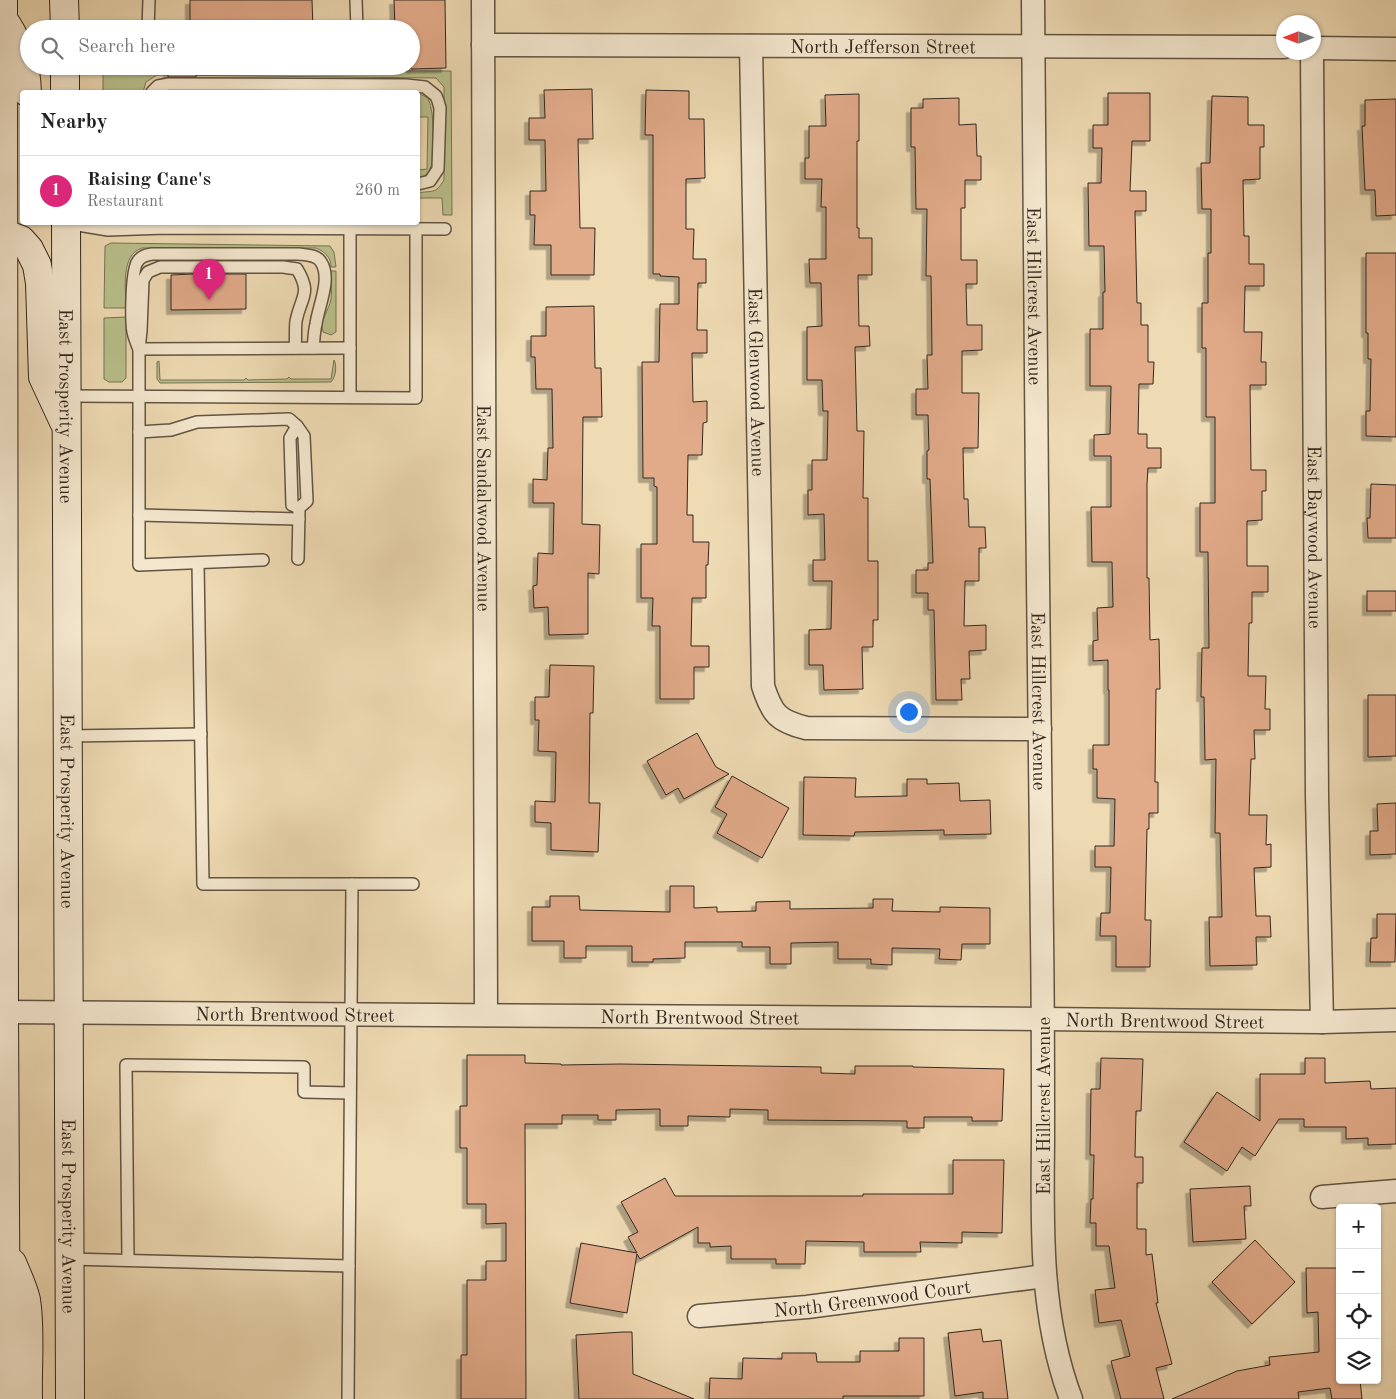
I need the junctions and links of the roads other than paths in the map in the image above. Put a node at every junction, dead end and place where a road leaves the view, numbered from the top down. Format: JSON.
{"nodes":[{"id":1,"x":64,"y":0,"type":"edge"},
{"id":2,"x":149,"y":0,"type":"edge"},
{"id":3,"x":356,"y":0,"type":"edge"},
{"id":4,"x":483,"y":0,"type":"edge"},
{"id":5,"x":1033,"y":0,"type":"edge"},
{"id":6,"x":3,"y":10,"type":"edge"},
{"id":7,"x":65,"y":20,"type":"edge"},
{"id":8,"x":148,"y":20,"type":"edge"},
{"id":9,"x":357,"y":20,"type":"edge"},
{"id":10,"x":483,"y":45,"type":"junction"},
{"id":11,"x":751,"y":46,"type":"junction"},
{"id":12,"x":1033,"y":47,"type":"junction"},
{"id":13,"x":1276,"y":47,"type":"edge"},
{"id":14,"x":1321,"y":48,"type":"edge"},
{"id":15,"x":1396,"y":49,"type":"edge"},
{"id":16,"x":20,"y":50,"type":"edge"},
{"id":17,"x":1312,"y":60,"type":"edge"},
{"id":18,"x":25,"y":75,"type":"edge"},
{"id":19,"x":65,"y":75,"type":"edge"},
{"id":20,"x":27,"y":90,"type":"edge"},
{"id":21,"x":65,"y":90,"type":"edge"},
{"id":22,"x":154,"y":90,"type":"edge"},
{"id":23,"x":420,"y":184,"type":"edge"},
{"id":24,"x":66,"y":225,"type":"edge"},
{"id":25,"x":78,"y":225,"type":"edge"},
{"id":26,"x":165,"y":225,"type":"edge"},
{"id":27,"x":282,"y":226,"type":"edge"},
{"id":28,"x":395,"y":226,"type":"edge"},
{"id":29,"x":350,"y":229,"type":"junction"},
{"id":30,"x":416,"y":229,"type":"junction"},
{"id":31,"x":445,"y":229,"type":"dead end"},
{"id":32,"x":2,"y":234,"type":"edge"},
{"id":33,"x":139,"y":348,"type":"junction"},
{"id":34,"x":295,"y":348,"type":"junction"},
{"id":35,"x":313,"y":348,"type":"junction"},
{"id":36,"x":350,"y":348,"type":"junction"},
{"id":37,"x":68,"y":396,"type":"junction"},
{"id":38,"x":139,"y":397,"type":"junction"},
{"id":39,"x":350,"y":397,"type":"junction"},
{"id":40,"x":68,"y":430,"type":"junction"},
{"id":41,"x":139,"y":432,"type":"junction"},
{"id":42,"x":299,"y":513,"type":"junction"},
{"id":43,"x":139,"y":515,"type":"junction"},
{"id":44,"x":2,"y":548,"type":"edge"},
{"id":45,"x":298,"y":559,"type":"dead end"},
{"id":46,"x":263,"y":560,"type":"dead end"},
{"id":47,"x":198,"y":563,"type":"junction"},
{"id":48,"x":2,"y":720,"type":"edge"},
{"id":49,"x":1040,"y":729,"type":"junction"},
{"id":50,"x":201,"y":734,"type":"junction"},
{"id":51,"x":68,"y":736,"type":"junction"},
{"id":52,"x":352,"y":884,"type":"junction"},
{"id":53,"x":413,"y":884,"type":"dead end"},
{"id":54,"x":2,"y":1012,"type":"edge"},
{"id":55,"x":68,"y":1012,"type":"junction"},
{"id":56,"x":350,"y":1014,"type":"junction"},
{"id":57,"x":486,"y":1015,"type":"junction"},
{"id":58,"x":1043,"y":1018,"type":"junction"},
{"id":59,"x":1396,"y":1020,"type":"edge"},
{"id":60,"x":1322,"y":1022,"type":"junction"},
{"id":61,"x":350,"y":1093,"type":"junction"},
{"id":62,"x":1396,"y":1191,"type":"edge"},
{"id":63,"x":1322,"y":1197,"type":"dead end"},
{"id":64,"x":6,"y":1251,"type":"junction"},
{"id":65,"x":69,"y":1259,"type":"junction"},
{"id":66,"x":128,"y":1260,"type":"junction"},
{"id":67,"x":349,"y":1266,"type":"junction"},
{"id":68,"x":1045,"y":1276,"type":"junction"},
{"id":69,"x":698,"y":1316,"type":"dead end"},
{"id":70,"x":6,"y":1399,"type":"edge"},
{"id":71,"x":28,"y":1399,"type":"edge"},
{"id":72,"x":70,"y":1399,"type":"edge"},
{"id":73,"x":348,"y":1399,"type":"edge"},
{"id":74,"x":1071,"y":1399,"type":"edge"}],
"edges":[{"from":1,"to":7,"type":"main road"},
{"from":2,"to":8,"type":"lane"},
{"from":3,"to":9,"type":"lane"},
{"from":4,"to":10,"type":"street","name":"East Sandalwood Avenue"},
{"from":5,"to":12,"type":"street","name":"East Hillcrest Avenue"},
{"from":6,"to":16,"type":"main road"},
{"from":6,"to":32,"type":"main road"},
{"from":10,"to":11,"type":"street","name":"North Jefferson Street"},
{"from":10,"to":57,"type":"street","name":"East Sandalwood Avenue"},
{"from":11,"to":12,"type":"street","name":"North Jefferson Street"},
{"from":11,"to":49,"type":"street","name":"East Glenwood Avenue"},
{"from":12,"to":13,"type":"street","name":"North Jefferson Street"},
{"from":12,"to":49,"type":"street","name":"East Hillcrest Avenue"},
{"from":14,"to":15,"type":"street"},
{"from":17,"to":60,"type":"street","name":"East Baywood Avenue"},
{"from":18,"to":20,"type":"main road"},
{"from":19,"to":21,"type":"main road"},
{"from":22,"to":23,"type":"lane"},
{"from":24,"to":37,"type":"main road","name":"East Prosperity Avenue"},
{"from":25,"to":26,"type":"lane"},
{"from":26,"to":27,"type":"lane"},
{"from":27,"to":29,"type":"lane"},
{"from":28,"to":29,"type":"lane"},
{"from":28,"to":30,"type":"lane"},
{"from":29,"to":36,"type":"lane"},
{"from":30,"to":31,"type":"lane"},
{"from":30,"to":39,"type":"lane"},
{"from":32,"to":40,"type":"main road"},
{"from":32,"to":44,"type":"main road"},
{"from":33,"to":34,"type":"lane"},
{"from":33,"to":34,"type":"lane"},
{"from":33,"to":35,"type":"lane"},
{"from":33,"to":38,"type":"lane"},
{"from":34,"to":35,"type":"lane"},
{"from":35,"to":36,"type":"lane"},
{"from":36,"to":39,"type":"lane"},
{"from":37,"to":38,"type":"lane"},
{"from":37,"to":40,"type":"main road","name":"East Prosperity Avenue"},
{"from":38,"to":39,"type":"lane"},
{"from":38,"to":41,"type":"lane"},
{"from":40,"to":51,"type":"main road","name":"East Prosperity Avenue"},
{"from":41,"to":42,"type":"lane"},
{"from":41,"to":43,"type":"lane"},
{"from":42,"to":43,"type":"lane"},
{"from":42,"to":45,"type":"lane"},
{"from":43,"to":47,"type":"lane"},
{"from":44,"to":48,"type":"main road"},
{"from":46,"to":47,"type":"lane"},
{"from":47,"to":50,"type":"lane"},
{"from":48,"to":54,"type":"main road"},
{"from":49,"to":58,"type":"street","name":"East Hillcrest Avenue"},
{"from":50,"to":51,"type":"lane"},
{"from":50,"to":52,"type":"lane"},
{"from":51,"to":55,"type":"main road","name":"East Prosperity Avenue"},
{"from":52,"to":53,"type":"lane"},
{"from":52,"to":56,"type":"lane"},
{"from":54,"to":55,"type":"street","name":"North Brentwood Street"},
{"from":54,"to":64,"type":"main road"},
{"from":55,"to":56,"type":"street","name":"North Brentwood Street"},
{"from":55,"to":65,"type":"main road","name":"East Prosperity Avenue"},
{"from":56,"to":57,"type":"street","name":"North Brentwood Street"},
{"from":56,"to":61,"type":"lane"},
{"from":57,"to":58,"type":"street","name":"North Brentwood Street"},
{"from":58,"to":60,"type":"street","name":"North Brentwood Street"},
{"from":58,"to":68,"type":"street","name":"East Hillcrest Avenue"},
{"from":59,"to":60,"type":"street","name":"North Brentwood Street"},
{"from":61,"to":66,"type":"lane"},
{"from":61,"to":67,"type":"lane"},
{"from":62,"to":63,"type":"street"},
{"from":64,"to":70,"type":"main road"},
{"from":64,"to":71,"type":"main road"},
{"from":65,"to":66,"type":"lane"},
{"from":65,"to":72,"type":"main road","name":"East Prosperity Avenue"},
{"from":66,"to":67,"type":"lane"},
{"from":67,"to":73,"type":"lane"},
{"from":68,"to":69,"type":"street","name":"North Greenwood Court"},
{"from":68,"to":74,"type":"street","name":"East Hillcrest Avenue"}]}
